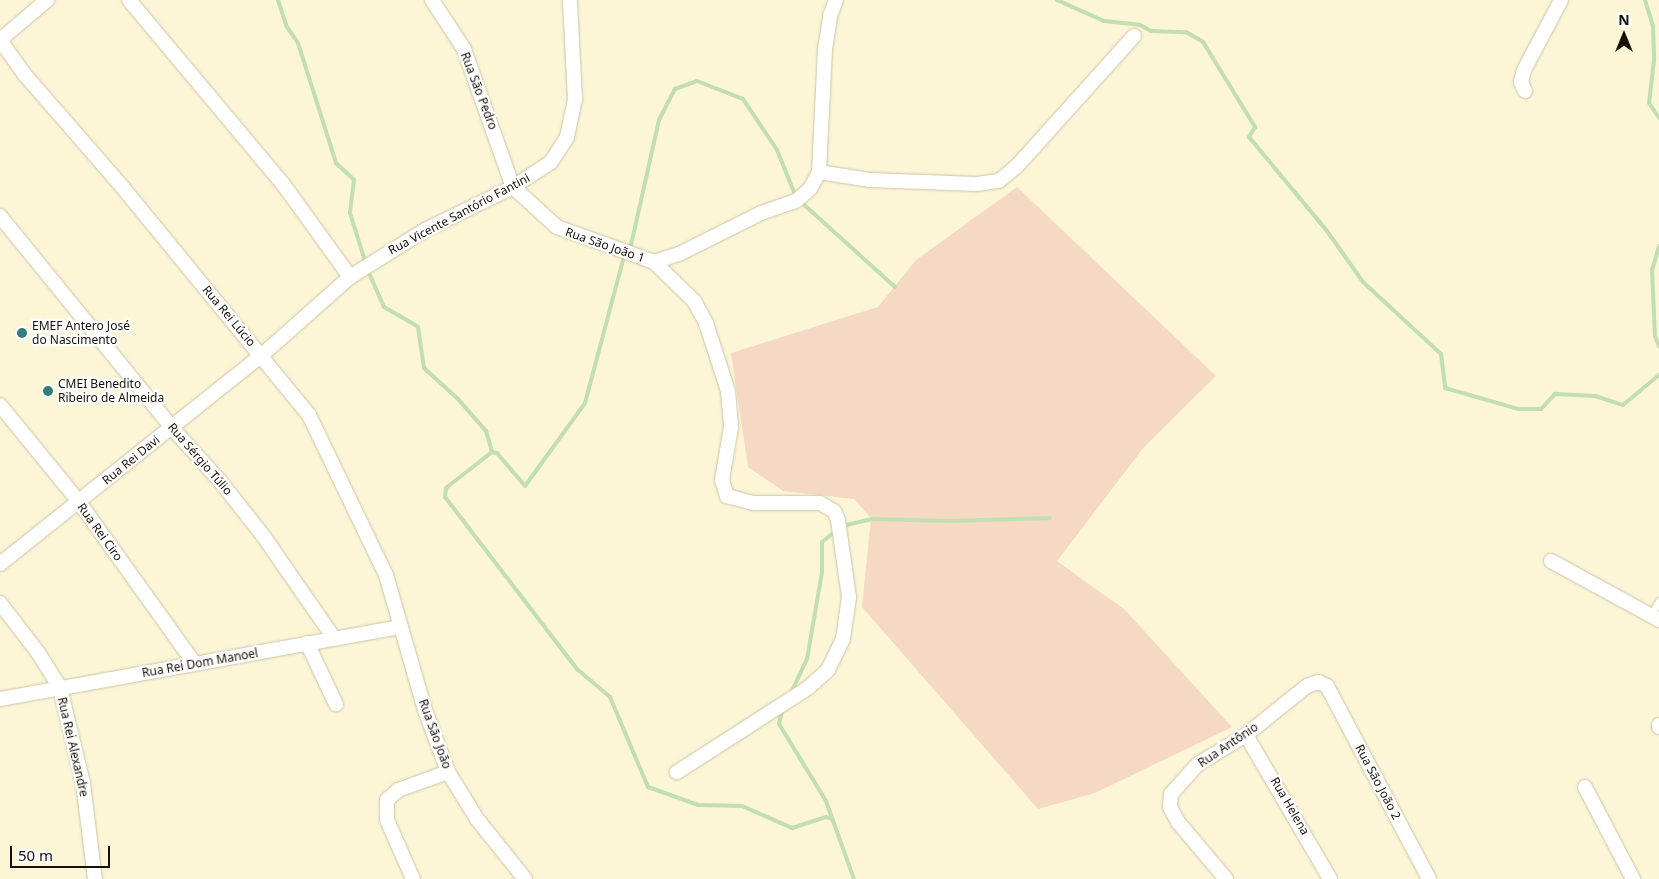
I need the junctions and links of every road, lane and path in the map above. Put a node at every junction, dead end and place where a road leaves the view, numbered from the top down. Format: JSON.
{"nodes":[{"id":1,"x":48,"y":0,"type":"edge"},
{"id":2,"x":432,"y":0,"type":"edge"},
{"id":3,"x":570,"y":0,"type":"edge"},
{"id":4,"x":836,"y":0,"type":"edge"},
{"id":5,"x":1561,"y":0,"type":"edge"},
{"id":6,"x":130,"y":1,"type":"edge"},
{"id":7,"x":1134,"y":36,"type":"dead end"},
{"id":8,"x":0,"y":40,"type":"edge"},
{"id":9,"x":1525,"y":91,"type":"dead end"},
{"id":10,"x":819,"y":172,"type":"junction"},
{"id":11,"x":513,"y":187,"type":"junction"},
{"id":12,"x":0,"y":216,"type":"edge"},
{"id":13,"x":654,"y":262,"type":"junction"},
{"id":14,"x":350,"y":277,"type":"junction"},
{"id":15,"x":262,"y":355,"type":"junction"},
{"id":16,"x":0,"y":405,"type":"edge"},
{"id":17,"x":172,"y":428,"type":"junction"},
{"id":18,"x":79,"y":502,"type":"junction"},
{"id":19,"x":1551,"y":560,"type":"dead end"},
{"id":20,"x":0,"y":564,"type":"edge"},
{"id":21,"x":1659,"y":601,"type":"edge"},
{"id":22,"x":0,"y":603,"type":"edge"},
{"id":23,"x":1655,"y":617,"type":"edge"},
{"id":24,"x":401,"y":627,"type":"junction"},
{"id":25,"x":334,"y":638,"type":"junction"},
{"id":26,"x":308,"y":643,"type":"junction"},
{"id":27,"x":195,"y":664,"type":"junction"},
{"id":28,"x":1327,"y":686,"type":"joint"},
{"id":29,"x":60,"y":688,"type":"junction"},
{"id":30,"x":0,"y":699,"type":"edge"},
{"id":31,"x":336,"y":704,"type":"dead end"},
{"id":32,"x":1246,"y":735,"type":"junction"},
{"id":33,"x":448,"y":772,"type":"junction"},
{"id":34,"x":676,"y":772,"type":"dead end"},
{"id":35,"x":1585,"y":786,"type":"dead end"},
{"id":36,"x":95,"y":879,"type":"edge"},
{"id":37,"x":413,"y":879,"type":"edge"},
{"id":38,"x":523,"y":879,"type":"edge"},
{"id":39,"x":1226,"y":879,"type":"edge"},
{"id":40,"x":1330,"y":879,"type":"edge"},
{"id":41,"x":1429,"y":879,"type":"edge"},
{"id":42,"x":1633,"y":879,"type":"edge"}],
"edges":[{"from":1,"to":8,"type":"street"},
{"from":2,"to":11,"type":"street","name":"Rua São Pedro"},
{"from":3,"to":11,"type":"street","name":"Rua Vicente Santório Fantini"},
{"from":4,"to":10,"type":"street"},
{"from":5,"to":9,"type":"street"},
{"from":6,"to":14,"type":"street"},
{"from":7,"to":10,"type":"street"},
{"from":8,"to":15,"type":"street","name":"Rua Rei Lúcio"},
{"from":10,"to":13,"type":"street"},
{"from":11,"to":13,"type":"street","name":"Rua São João 1"},
{"from":11,"to":14,"type":"street","name":"Rua Vicente Santório Fantini"},
{"from":12,"to":17,"type":"street","name":"Rua Sérgio Túlio"},
{"from":13,"to":34,"type":"street"},
{"from":14,"to":15,"type":"street","name":"Rua Vicente Santório Fantini"},
{"from":15,"to":17,"type":"street","name":"Rua Rei Davi"},
{"from":15,"to":24,"type":"street","name":"Rua Rei Lúcio"},
{"from":16,"to":18,"type":"street","name":"Rua Rei Ciro"},
{"from":17,"to":18,"type":"street","name":"Rua Rei Davi"},
{"from":17,"to":25,"type":"street","name":"Rua Sérgio Túlio"},
{"from":18,"to":20,"type":"street","name":"Rua Rei Davi"},
{"from":18,"to":27,"type":"street","name":"Rua Rei Ciro"},
{"from":19,"to":23,"type":"street"},
{"from":21,"to":23,"type":"lane"},
{"from":22,"to":29,"type":"street","name":"Rua Rei Alexandre"},
{"from":24,"to":25,"type":"street","name":"Rua Rei Dom Manoel"},
{"from":24,"to":33,"type":"street","name":"Rua São João"},
{"from":25,"to":26,"type":"street","name":"Rua Rei Dom Manoel"},
{"from":26,"to":27,"type":"street","name":"Rua Rei Dom Manoel"},
{"from":26,"to":31,"type":"street"},
{"from":27,"to":29,"type":"street","name":"Rua Rei Dom Manoel"},
{"from":28,"to":32,"type":"street","name":"Rua Antônio"},
{"from":28,"to":41,"type":"street","name":"Rua São João 2"},
{"from":29,"to":30,"type":"street","name":"Rua Rei Dom Manoel"},
{"from":29,"to":36,"type":"street","name":"Rua Rei Alexandre"},
{"from":32,"to":39,"type":"street","name":"Rua Antônio"},
{"from":32,"to":40,"type":"street","name":"Rua Helena"},
{"from":33,"to":37,"type":"street"},
{"from":33,"to":38,"type":"street","name":"Rua São João"},
{"from":35,"to":42,"type":"street"}]}
